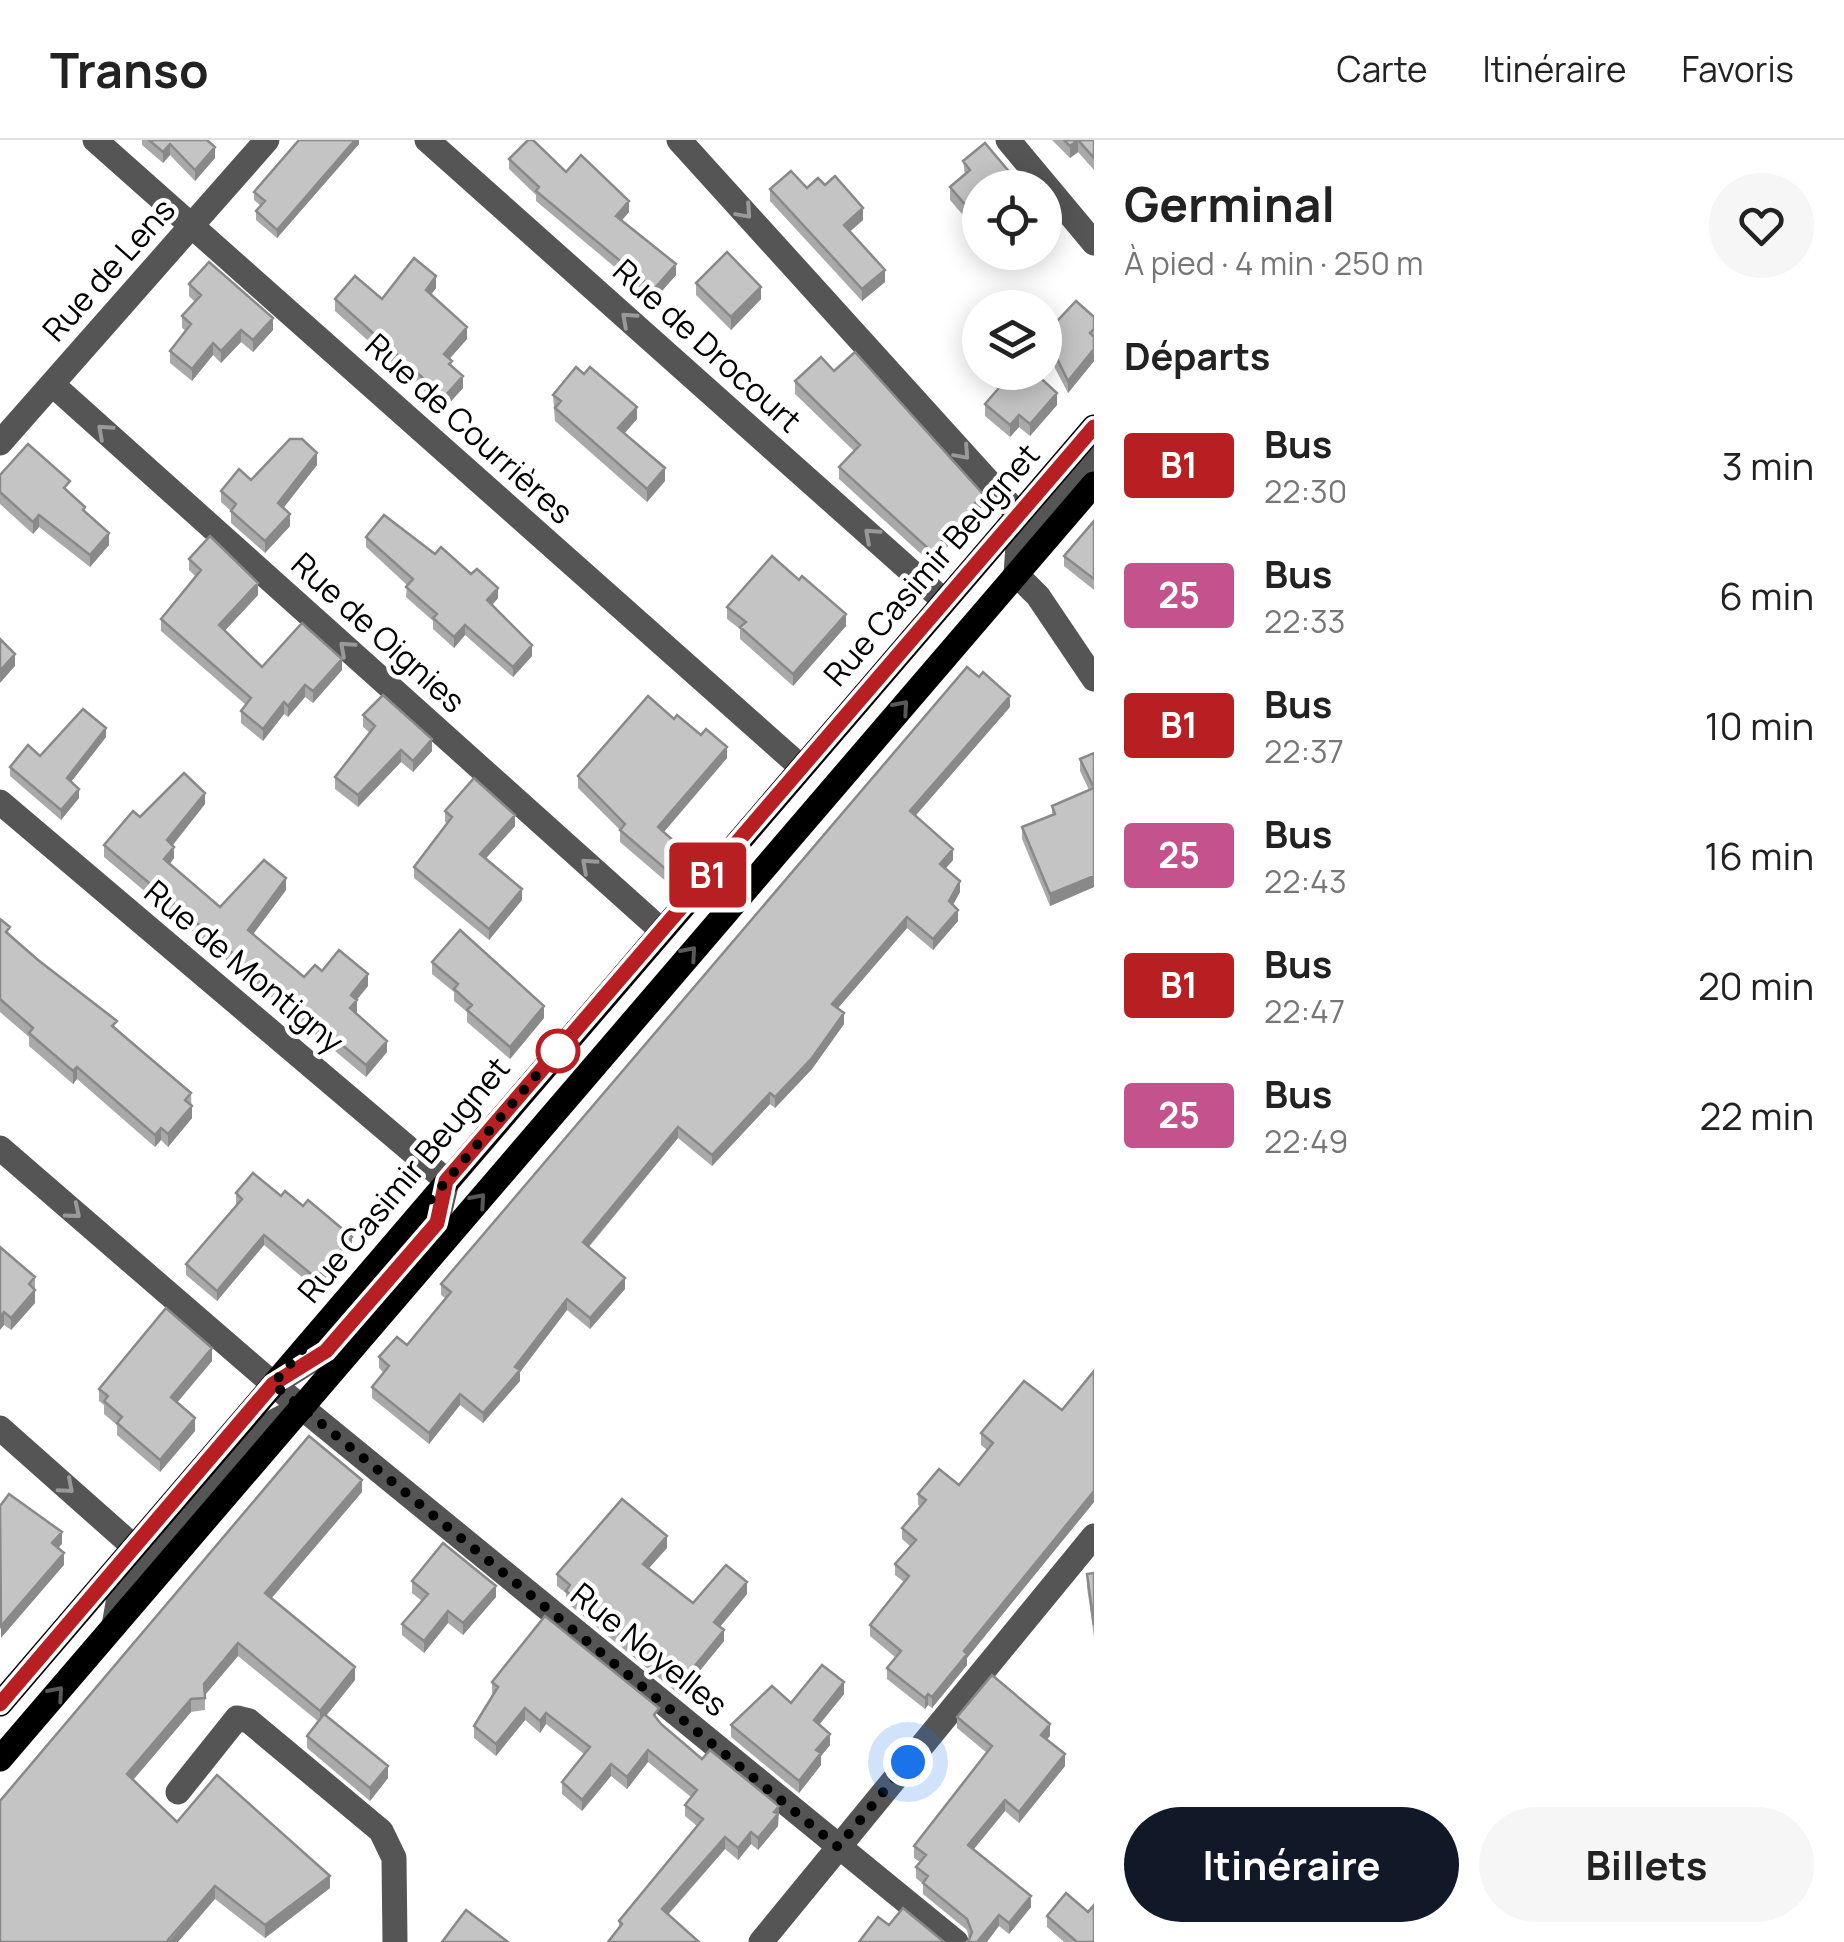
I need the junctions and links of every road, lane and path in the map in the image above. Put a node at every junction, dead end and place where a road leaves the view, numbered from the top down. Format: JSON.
{"nodes":[{"id":1,"x":94,"y":140,"type":"edge"},
{"id":2,"x":266,"y":140,"type":"edge"},
{"id":3,"x":428,"y":140,"type":"edge"},
{"id":4,"x":680,"y":140,"type":"edge"},
{"id":5,"x":1008,"y":140,"type":"edge"},
{"id":6,"x":192,"y":227,"type":"junction"},
{"id":7,"x":1094,"y":243,"type":"edge"},
{"id":8,"x":52,"y":384,"type":"junction"},
{"id":9,"x":1094,"y":427,"type":"edge"},
{"id":10,"x":0,"y":443,"type":"edge"},
{"id":11,"x":1094,"y":458,"type":"edge"},
{"id":12,"x":1094,"y":484,"type":"edge"},
{"id":13,"x":1018,"y":514,"type":"junction"},
{"id":14,"x":1016,"y":574,"type":"junction"},
{"id":15,"x":943,"y":600,"type":"junction"},
{"id":16,"x":1094,"y":679,"type":"edge"},
{"id":17,"x":801,"y":767,"type":"junction"},
{"id":18,"x":0,"y":802,"type":"edge"},
{"id":19,"x":661,"y":930,"type":"junction"},
{"id":20,"x":0,"y":1148,"type":"edge"},
{"id":21,"x":446,"y":1181,"type":"junction"},
{"id":22,"x":273,"y":1384,"type":"junction"},
{"id":23,"x":302,"y":1408,"type":"junction"},
{"id":24,"x":0,"y":1428,"type":"edge"},
{"id":25,"x":1094,"y":1536,"type":"edge"},
{"id":26,"x":134,"y":1546,"type":"junction"},
{"id":27,"x":0,"y":1704,"type":"edge"},
{"id":28,"x":0,"y":1759,"type":"edge"},
{"id":29,"x":178,"y":1792,"type":"dead end"},
{"id":30,"x":838,"y":1847,"type":"junction"},
{"id":31,"x":395,"y":1942,"type":"edge"},
{"id":32,"x":761,"y":1942,"type":"edge"},
{"id":33,"x":956,"y":1942,"type":"edge"}],
"edges":[{"from":1,"to":6,"type":"street","name":"Rue de Courrières"},
{"from":2,"to":6,"type":"street","name":"Rue de Lens"},
{"from":15,"to":3,"type":"street","name":"Rue de Drocourt","one_way":true},
{"from":4,"to":13,"type":"street","one_way":true},
{"from":5,"to":7,"type":"street"},
{"from":6,"to":8,"type":"street","name":"Rue de Lens"},
{"from":6,"to":17,"type":"street","name":"Rue de Courrières"},
{"from":8,"to":10,"type":"street","name":"Rue de Lens"},
{"from":19,"to":8,"type":"street","name":"Rue de Oignies","one_way":true},
{"from":9,"to":13,"type":"main road","name":"Rue Casimir Beugnet"},
{"from":11,"to":14,"type":"street"},
{"from":12,"to":14,"type":"main road"},
{"from":13,"to":15,"type":"main road","name":"Rue Casimir Beugnet"},
{"from":14,"to":16,"type":"street"},
{"from":23,"to":14,"type":"main road","one_way":true},
{"from":15,"to":17,"type":"main road","name":"Rue Casimir Beugnet"},
{"from":17,"to":19,"type":"main road","name":"Rue Casimir Beugnet"},
{"from":18,"to":21,"type":"street","name":"Rue de Montigny"},
{"from":19,"to":21,"type":"main road","name":"Rue Casimir Beugnet"},
{"from":20,"to":22,"type":"street","name":"Rue Noyelles","one_way":true},
{"from":21,"to":22,"type":"main road","name":"Rue Casimir Beugnet"},
{"from":22,"to":23,"type":"street","name":"Rue Noyelles"},
{"from":22,"to":26,"type":"main road","name":"Rue Casimir Beugnet"},
{"from":28,"to":23,"type":"main road","one_way":true},
{"from":23,"to":30,"type":"street","name":"Rue Noyelles"},
{"from":24,"to":26,"type":"street","one_way":true},
{"from":25,"to":30,"type":"street"},
{"from":26,"to":27,"type":"main road","name":"Rue Casimir Beugnet"},
{"from":29,"to":31,"type":"street"},
{"from":30,"to":32,"type":"street"},
{"from":30,"to":33,"type":"street","name":"Rue Noyelles"}]}
